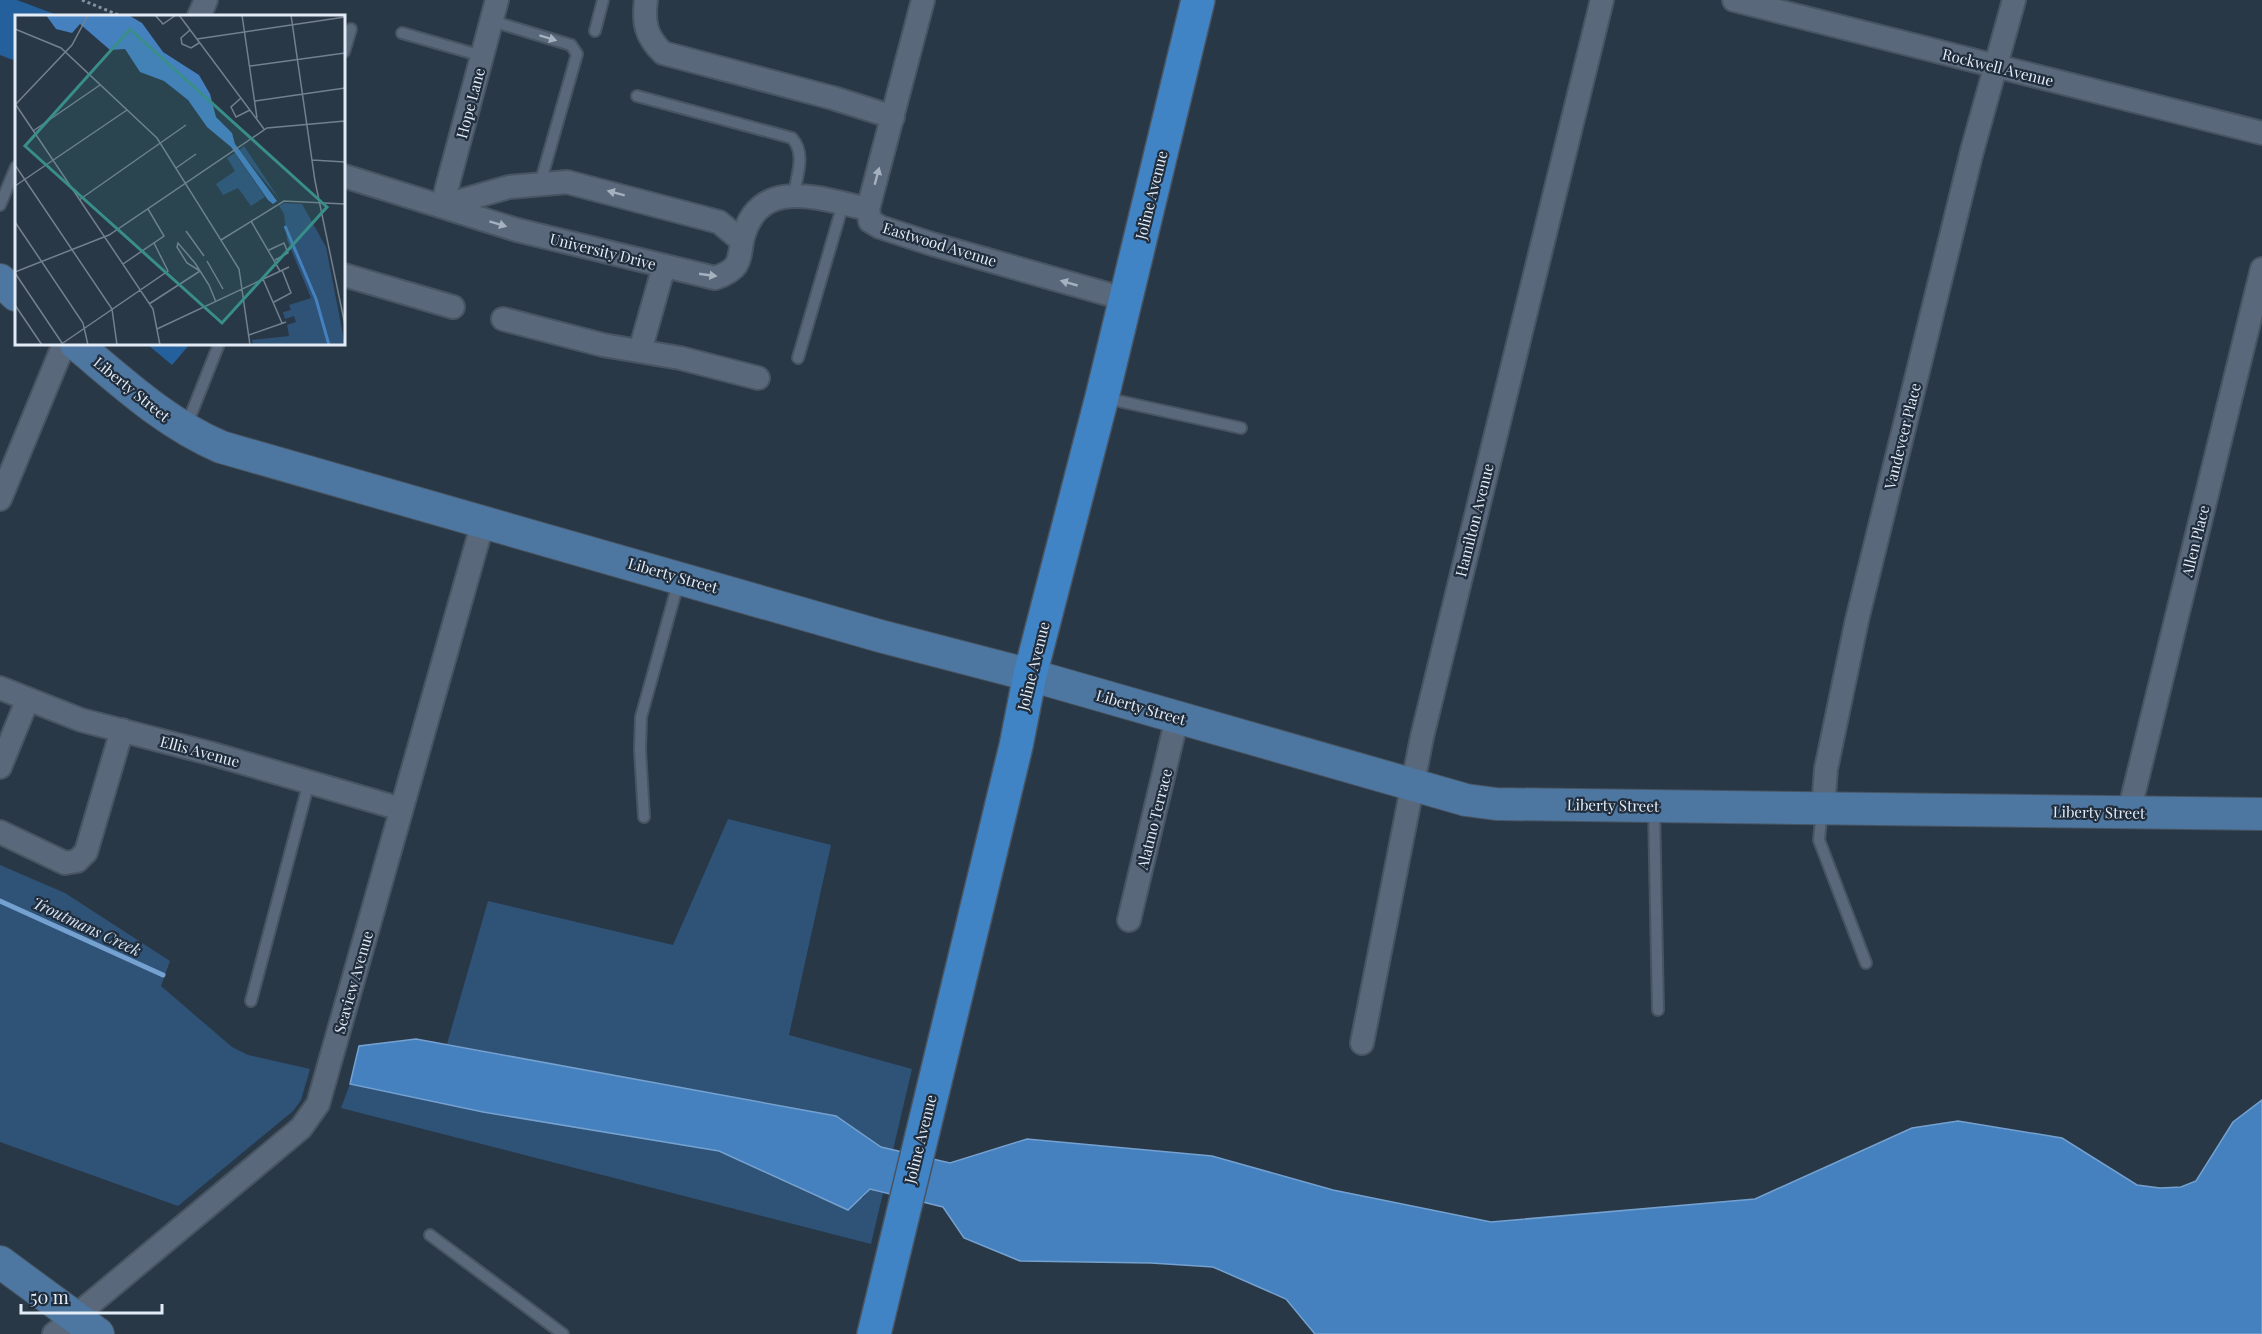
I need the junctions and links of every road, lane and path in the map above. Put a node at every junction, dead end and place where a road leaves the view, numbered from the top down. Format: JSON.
{"nodes":[{"id":1,"x":82,"y":0,"type":"edge"},
{"id":2,"x":206,"y":0,"type":"edge"},
{"id":3,"x":603,"y":0,"type":"edge"},
{"id":4,"x":646,"y":0,"type":"edge"},
{"id":5,"x":922,"y":0,"type":"edge"},
{"id":6,"x":1198,"y":0,"type":"edge"},
{"id":7,"x":1602,"y":0,"type":"edge"},
{"id":8,"x":1734,"y":0,"type":"edge"},
{"id":9,"x":2014,"y":0,"type":"edge"},
{"id":10,"x":494,"y":11,"type":"edge"},
{"id":11,"x":119,"y":15,"type":"edge"},
{"id":12,"x":200,"y":15,"type":"edge"},
{"id":13,"x":351,"y":29,"type":"dead end"},
{"id":14,"x":595,"y":32,"type":"dead end"},
{"id":15,"x":402,"y":33,"type":"dead end"},
{"id":16,"x":345,"y":49,"type":"edge"},
{"id":17,"x":482,"y":56,"type":"junction"},
{"id":18,"x":1996,"y":66,"type":"junction"},
{"id":19,"x":637,"y":96,"type":"dead end"},
{"id":20,"x":893,"y":117,"type":"junction"},
{"id":21,"x":2262,"y":133,"type":"edge"},
{"id":22,"x":15,"y":169,"type":"edge"},
{"id":23,"x":345,"y":176,"type":"edge"},
{"id":24,"x":540,"y":184,"type":"junction"},
{"id":25,"x":794,"y":194,"type":"junction"},
{"id":26,"x":843,"y":204,"type":"junction"},
{"id":27,"x":0,"y":205,"type":"edge"},
{"id":28,"x":442,"y":206,"type":"junction"},
{"id":29,"x":868,"y":209,"type":"junction"},
{"id":30,"x":742,"y":241,"type":"junction"},
{"id":31,"x":664,"y":266,"type":"junction"},
{"id":32,"x":2262,"y":269,"type":"edge"},
{"id":33,"x":345,"y":275,"type":"edge"},
{"id":34,"x":0,"y":280,"type":"edge"},
{"id":35,"x":15,"y":294,"type":"edge"},
{"id":36,"x":1125,"y":299,"type":"junction"},
{"id":37,"x":453,"y":307,"type":"dead end"},
{"id":38,"x":503,"y":319,"type":"dead end"},
{"id":39,"x":64,"y":345,"type":"edge"},
{"id":40,"x":77,"y":345,"type":"edge"},
{"id":41,"x":219,"y":345,"type":"edge"},
{"id":42,"x":640,"y":351,"type":"junction"},
{"id":43,"x":798,"y":358,"type":"dead end"},
{"id":44,"x":758,"y":378,"type":"dead end"},
{"id":45,"x":1102,"y":397,"type":"junction"},
{"id":46,"x":1241,"y":428,"type":"dead end"},
{"id":47,"x":185,"y":429,"type":"junction"},
{"id":48,"x":0,"y":499,"type":"edge"},
{"id":49,"x":483,"y":522,"type":"junction"},
{"id":50,"x":680,"y":576,"type":"junction"},
{"id":51,"x":1030,"y":675,"type":"junction"},
{"id":52,"x":0,"y":688,"type":"edge"},
{"id":53,"x":27,"y":701,"type":"junction"},
{"id":54,"x":1178,"y":718,"type":"junction"},
{"id":55,"x":122,"y":730,"type":"junction"},
{"id":56,"x":0,"y":767,"type":"edge"},
{"id":57,"x":309,"y":782,"type":"junction"},
{"id":58,"x":1413,"y":785,"type":"junction"},
{"id":59,"x":1654,"y":806,"type":"junction"},
{"id":60,"x":1823,"y":808,"type":"junction"},
{"id":61,"x":401,"y":809,"type":"junction"},
{"id":62,"x":2129,"y":812,"type":"junction"},
{"id":63,"x":2262,"y":814,"type":"edge"},
{"id":64,"x":645,"y":817,"type":"dead end"},
{"id":65,"x":0,"y":832,"type":"edge"},
{"id":66,"x":1128,"y":920,"type":"dead end"},
{"id":67,"x":1866,"y":963,"type":"dead end"},
{"id":68,"x":250,"y":1001,"type":"dead end"},
{"id":69,"x":1658,"y":1010,"type":"dead end"},
{"id":70,"x":1362,"y":1043,"type":"dead end"},
{"id":71,"x":430,"y":1235,"type":"dead end"},
{"id":72,"x":0,"y":1262,"type":"edge"},
{"id":73,"x":76,"y":1328,"type":"edge"},
{"id":74,"x":563,"y":1334,"type":"edge"},
{"id":75,"x":874,"y":1334,"type":"edge"}],
"edges":[{"from":1,"to":11,"type":"path"},
{"from":2,"to":12,"type":"street"},
{"from":3,"to":14,"type":"lane"},
{"from":4,"to":20,"type":"street"},
{"from":5,"to":20,"type":"street","name":"Eastwood Avenue"},
{"from":6,"to":36,"type":"main road","name":"Joline Avenue"},
{"from":7,"to":58,"type":"street","name":"Hamilton Avenue"},
{"from":8,"to":18,"type":"street","name":"Rockwell Avenue"},
{"from":9,"to":18,"type":"street","name":"Vandeveer Place"},
{"from":10,"to":17,"type":"street","name":"Hope Lane"},
{"from":10,"to":24,"type":"lane","one_way":true},
{"from":13,"to":16,"type":"lane"},
{"from":15,"to":17,"type":"lane"},
{"from":17,"to":28,"type":"street","name":"Hope Lane"},
{"from":18,"to":21,"type":"street","name":"Rockwell Avenue"},
{"from":18,"to":60,"type":"street","name":"Vandeveer Place"},
{"from":19,"to":25,"type":"lane"},
{"from":29,"to":20,"type":"street","name":"Eastwood Avenue","one_way":true},
{"from":22,"to":27,"type":"lane"},
{"from":23,"to":28,"type":"street","name":"University Drive"},
{"from":24,"to":28,"type":"street"},
{"from":30,"to":24,"type":"street","one_way":true},
{"from":25,"to":26,"type":"street"},
{"from":25,"to":30,"type":"street","name":"University Drive"},
{"from":26,"to":29,"type":"street"},
{"from":26,"to":43,"type":"lane"},
{"from":28,"to":31,"type":"street","name":"University Drive","one_way":true},
{"from":36,"to":29,"type":"street","name":"Eastwood Avenue","one_way":true},
{"from":31,"to":30,"type":"street","name":"University Drive","one_way":true},
{"from":31,"to":42,"type":"street"},
{"from":32,"to":62,"type":"street","name":"Allen Place"},
{"from":33,"to":37,"type":"street"},
{"from":34,"to":35,"type":"street"},
{"from":36,"to":45,"type":"main road","name":"Joline Avenue"},
{"from":38,"to":42,"type":"street"},
{"from":39,"to":48,"type":"street"},
{"from":40,"to":47,"type":"street","name":"Liberty Street"},
{"from":41,"to":47,"type":"lane"},
{"from":42,"to":44,"type":"street"},
{"from":45,"to":46,"type":"lane"},
{"from":45,"to":51,"type":"main road","name":"Joline Avenue"},
{"from":47,"to":49,"type":"street","name":"Liberty Street"},
{"from":49,"to":50,"type":"street","name":"Liberty Street"},
{"from":49,"to":61,"type":"street","name":"Seaview Avenue"},
{"from":50,"to":51,"type":"street","name":"Liberty Street"},
{"from":50,"to":64,"type":"lane"},
{"from":51,"to":54,"type":"street","name":"Liberty Street"},
{"from":51,"to":75,"type":"main road","name":"Joline Avenue"},
{"from":52,"to":53,"type":"street","name":"Ellis Avenue"},
{"from":53,"to":55,"type":"street","name":"Ellis Avenue"},
{"from":53,"to":56,"type":"street"},
{"from":54,"to":58,"type":"street","name":"Liberty Street"},
{"from":54,"to":66,"type":"street","name":"Alatmo Terrace"},
{"from":55,"to":57,"type":"street","name":"Ellis Avenue"},
{"from":55,"to":65,"type":"street"},
{"from":57,"to":61,"type":"street","name":"Ellis Avenue"},
{"from":57,"to":68,"type":"lane"},
{"from":58,"to":59,"type":"street","name":"Liberty Street"},
{"from":58,"to":70,"type":"street","name":"Hamilton Avenue"},
{"from":59,"to":60,"type":"street","name":"Liberty Street"},
{"from":59,"to":69,"type":"lane"},
{"from":60,"to":62,"type":"street","name":"Liberty Street"},
{"from":60,"to":67,"type":"lane"},
{"from":61,"to":73,"type":"street","name":"Seaview Avenue"},
{"from":62,"to":63,"type":"street","name":"Liberty Street"},
{"from":71,"to":74,"type":"lane"},
{"from":72,"to":73,"type":"street"}]}
